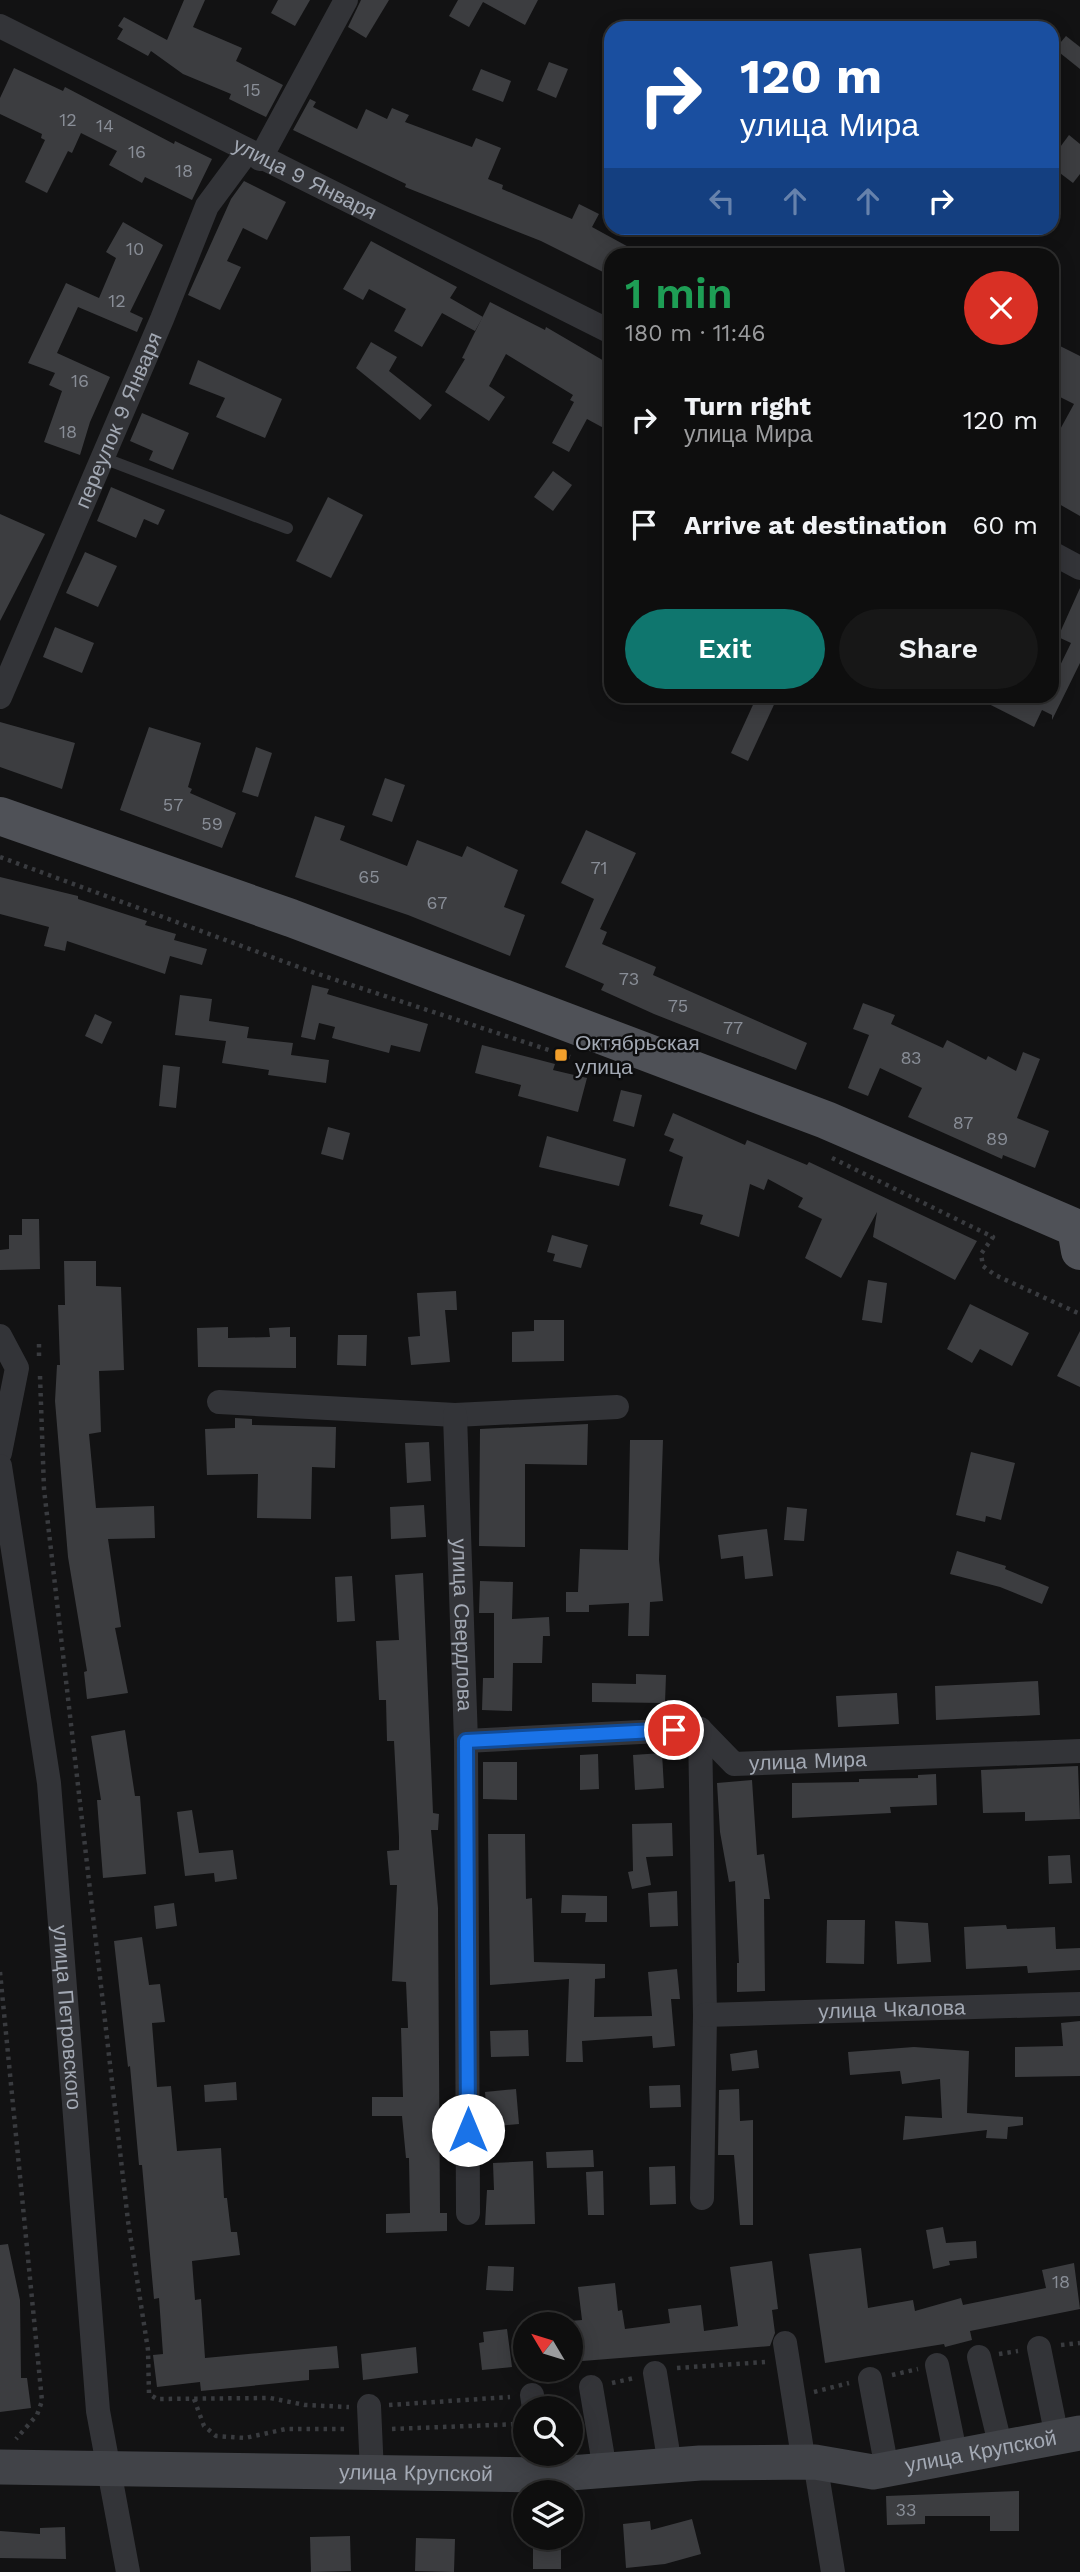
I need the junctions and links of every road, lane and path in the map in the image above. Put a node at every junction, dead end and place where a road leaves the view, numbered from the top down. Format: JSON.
{"nodes":[{"id":1,"x":346,"y":0,"type":"edge"},
{"id":2,"x":0,"y":26,"type":"edge"},
{"id":3,"x":254,"y":155,"type":"junction"},
{"id":4,"x":604,"y":328,"type":"edge"},
{"id":5,"x":103,"y":458,"type":"junction"},
{"id":6,"x":287,"y":528,"type":"dead end"},
{"id":7,"x":1059,"y":557,"type":"edge"},
{"id":8,"x":1080,"y":568,"type":"edge"},
{"id":9,"x":0,"y":697,"type":"edge"},
{"id":10,"x":0,"y":816,"type":"edge"},
{"id":11,"x":0,"y":857,"type":"edge"},
{"id":12,"x":573,"y":1059,"type":"dead end"},
{"id":13,"x":824,"y":1154,"type":"dead end"},
{"id":14,"x":1080,"y":1251,"type":"edge"},
{"id":15,"x":1080,"y":1314,"type":"edge"},
{"id":16,"x":0,"y":1336,"type":"edge"},
{"id":17,"x":39,"y":1344,"type":"dead end"},
{"id":18,"x":219,"y":1402,"type":"dead end"},
{"id":19,"x":617,"y":1407,"type":"dead end"},
{"id":20,"x":454,"y":1415,"type":"junction"},
{"id":21,"x":0,"y":1453,"type":"edge"},
{"id":22,"x":0,"y":1466,"type":"edge"},
{"id":23,"x":699,"y":1729,"type":"junction"},
{"id":24,"x":466,"y":1741,"type":"junction"},
{"id":25,"x":1080,"y":1751,"type":"edge"},
{"id":26,"x":0,"y":1972,"type":"edge"},
{"id":27,"x":1080,"y":2004,"type":"edge"},
{"id":28,"x":705,"y":2014,"type":"junction"},
{"id":29,"x":702,"y":2198,"type":"dead end"},
{"id":30,"x":468,"y":2213,"type":"dead end"},
{"id":31,"x":1039,"y":2348,"type":"dead end"},
{"id":32,"x":787,"y":2350,"type":"joint"},
{"id":33,"x":979,"y":2357,"type":"dead end"},
{"id":34,"x":937,"y":2365,"type":"dead end"},
{"id":35,"x":655,"y":2373,"type":"junction"},
{"id":36,"x":870,"y":2379,"type":"dead end"},
{"id":37,"x":591,"y":2387,"type":"joint"},
{"id":38,"x":513,"y":2402,"type":"edge"},
{"id":39,"x":369,"y":2406,"type":"junction"},
{"id":40,"x":1068,"y":2435,"type":"edge"},
{"id":41,"x":1001,"y":2448,"type":"junction"},
{"id":42,"x":5,"y":2456,"type":"edge"},
{"id":43,"x":956,"y":2457,"type":"junction"},
{"id":44,"x":809,"y":2462,"type":"junction"},
{"id":45,"x":670,"y":2465,"type":"junction"},
{"id":46,"x":513,"y":2466,"type":"edge"},
{"id":47,"x":563,"y":2466,"type":"edge"},
{"id":48,"x":887,"y":2469,"type":"junction"},
{"id":49,"x":110,"y":2470,"type":"junction"},
{"id":50,"x":605,"y":2470,"type":"junction"},
{"id":51,"x":372,"y":2473,"type":"junction"},
{"id":52,"x":128,"y":2572,"type":"edge"},
{"id":53,"x":833,"y":2572,"type":"edge"}],
"edges":[{"from":1,"to":3,"type":"street","name":"переулок 9 Января"},
{"from":2,"to":3,"type":"street","name":"улица 9 Января"},
{"from":3,"to":4,"type":"street","name":"улица 9 Января"},
{"from":3,"to":5,"type":"street","name":"переулок 9 Января"},
{"from":5,"to":6,"type":"lane"},
{"from":5,"to":9,"type":"street","name":"переулок 9 Января"},
{"from":7,"to":8,"type":"street"},
{"from":10,"to":14,"type":"main road"},
{"from":11,"to":12,"type":"path"},
{"from":13,"to":15,"type":"path"},
{"from":16,"to":21,"type":"street"},
{"from":17,"to":39,"type":"path"},
{"from":18,"to":20,"type":"street"},
{"from":19,"to":20,"type":"street"},
{"from":20,"to":24,"type":"street","name":"улица Свердлова"},
{"from":22,"to":49,"type":"street","name":"улица Петровского"},
{"from":23,"to":24,"type":"street"},
{"from":23,"to":25,"type":"street","name":"улица Мира"},
{"from":23,"to":28,"type":"street"},
{"from":24,"to":30,"type":"street","name":"улица Свердлова"},
{"from":26,"to":42,"type":"path"},
{"from":27,"to":28,"type":"street","name":"улица Чкалова"},
{"from":28,"to":29,"type":"street"},
{"from":31,"to":40,"type":"street"},
{"from":32,"to":35,"type":"path"},
{"from":32,"to":44,"type":"street"},
{"from":33,"to":41,"type":"street"},
{"from":34,"to":43,"type":"street"},
{"from":35,"to":37,"type":"path"},
{"from":35,"to":45,"type":"street"},
{"from":36,"to":48,"type":"street"},
{"from":37,"to":50,"type":"street"},
{"from":38,"to":39,"type":"path"},
{"from":39,"to":51,"type":"street"},
{"from":40,"to":41,"type":"main road","name":"улица Крупской"},
{"from":41,"to":43,"type":"main road","name":"улица Крупской"},
{"from":42,"to":49,"type":"main road","name":"улица Крупской"},
{"from":43,"to":48,"type":"main road","name":"улица Крупской"},
{"from":44,"to":45,"type":"main road","name":"улица Крупской"},
{"from":44,"to":48,"type":"main road","name":"улица Крупской"},
{"from":44,"to":53,"type":"street"},
{"from":45,"to":50,"type":"main road","name":"улица Крупской"},
{"from":46,"to":51,"type":"main road","name":"улица Крупской"},
{"from":47,"to":50,"type":"main road","name":"улица Крупской"},
{"from":49,"to":51,"type":"main road","name":"улица Крупской"},
{"from":49,"to":52,"type":"street","name":"улица Петровского"}]}
